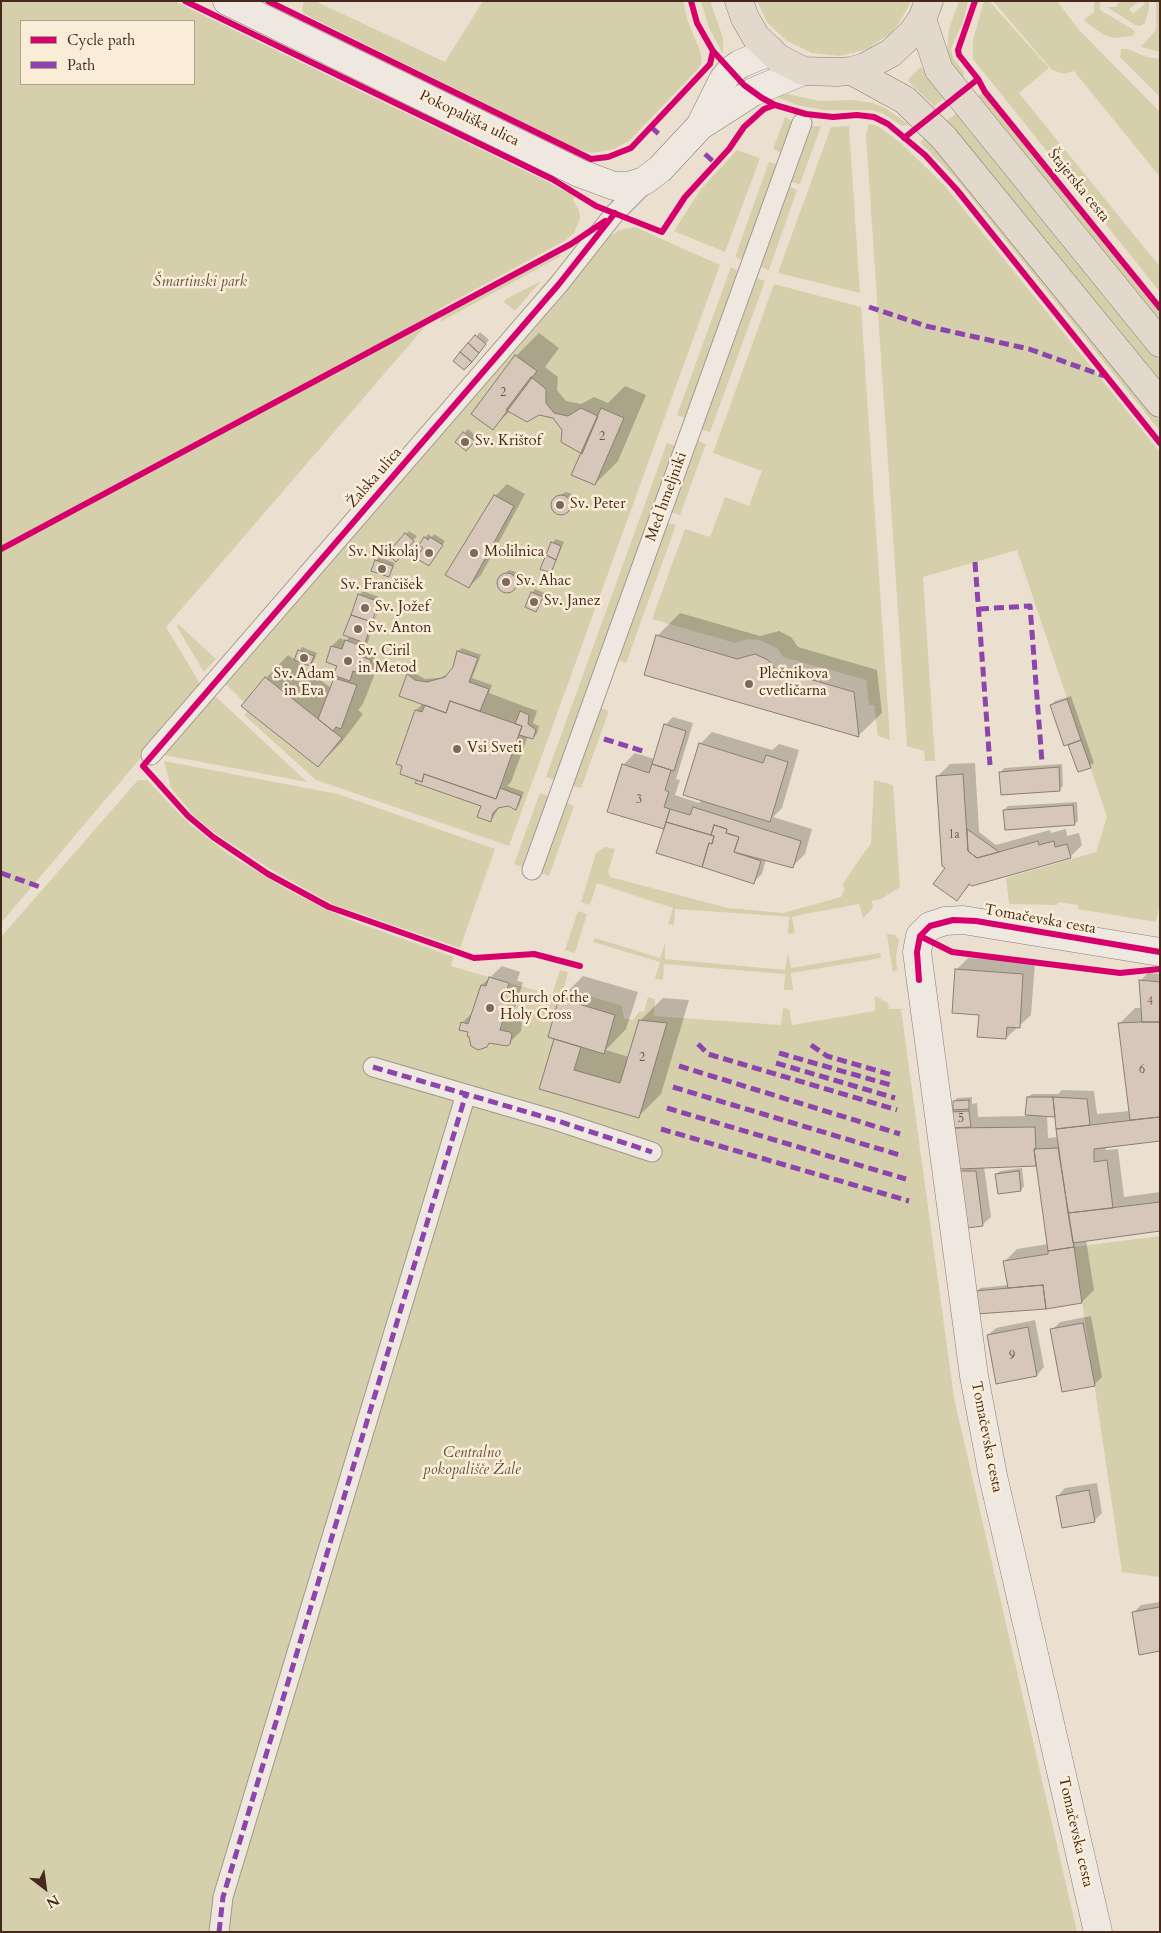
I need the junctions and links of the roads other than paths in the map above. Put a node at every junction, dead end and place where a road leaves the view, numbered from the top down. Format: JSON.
{"nodes":[{"id":1,"x":227,"y":1,"type":"edge"},
{"id":2,"x":739,"y":1,"type":"edge"},
{"id":3,"x":948,"y":1,"type":"edge"},
{"id":4,"x":925,"y":10,"type":"edge"},
{"id":5,"x":771,"y":51,"type":"junction"},
{"id":6,"x":803,"y":71,"type":"junction"},
{"id":7,"x":852,"y":71,"type":"junction"},
{"id":8,"x":946,"y":80,"type":"junction"},
{"id":9,"x":802,"y":123,"type":"dead end"},
{"id":10,"x":700,"y":126,"type":"junction"},
{"id":11,"x":652,"y":176,"type":"junction"},
{"id":12,"x":1160,"y":343,"type":"edge"},
{"id":13,"x":1160,"y":403,"type":"edge"},
{"id":14,"x":151,"y":755,"type":"dead end"},
{"id":15,"x":532,"y":870,"type":"dead end"},
{"id":16,"x":1160,"y":952,"type":"edge"},
{"id":17,"x":373,"y":1067,"type":"dead end"},
{"id":18,"x":466,"y":1094,"type":"junction"},
{"id":19,"x":652,"y":1152,"type":"dead end"},
{"id":20,"x":219,"y":1932,"type":"edge"},
{"id":21,"x":1098,"y":1932,"type":"edge"}],
"edges":[{"from":1,"to":11,"type":"street","name":"Pokopališka ulica"},
{"from":2,"to":5,"type":"main road"},
{"from":3,"to":8,"type":"main road"},
{"from":4,"to":7,"type":"main road"},
{"from":4,"to":8,"type":"main road"},
{"from":5,"to":6,"type":"main road"},
{"from":5,"to":10,"type":"street","name":"Pokopališka ulica"},
{"from":6,"to":7,"type":"main road"},
{"from":6,"to":10,"type":"street","name":"Pokopališka ulica"},
{"from":7,"to":13,"type":"main road"},
{"from":8,"to":12,"type":"main road"},
{"from":9,"to":15,"type":"street","name":"Med hmeljniki"},
{"from":10,"to":11,"type":"street","name":"Pokopališka ulica"},
{"from":11,"to":14,"type":"street","name":"Žalska ulica"},
{"from":16,"to":21,"type":"street","name":"Tomačevska cesta"},
{"from":17,"to":18,"type":"street"},
{"from":18,"to":19,"type":"street"},
{"from":18,"to":20,"type":"street"}]}
